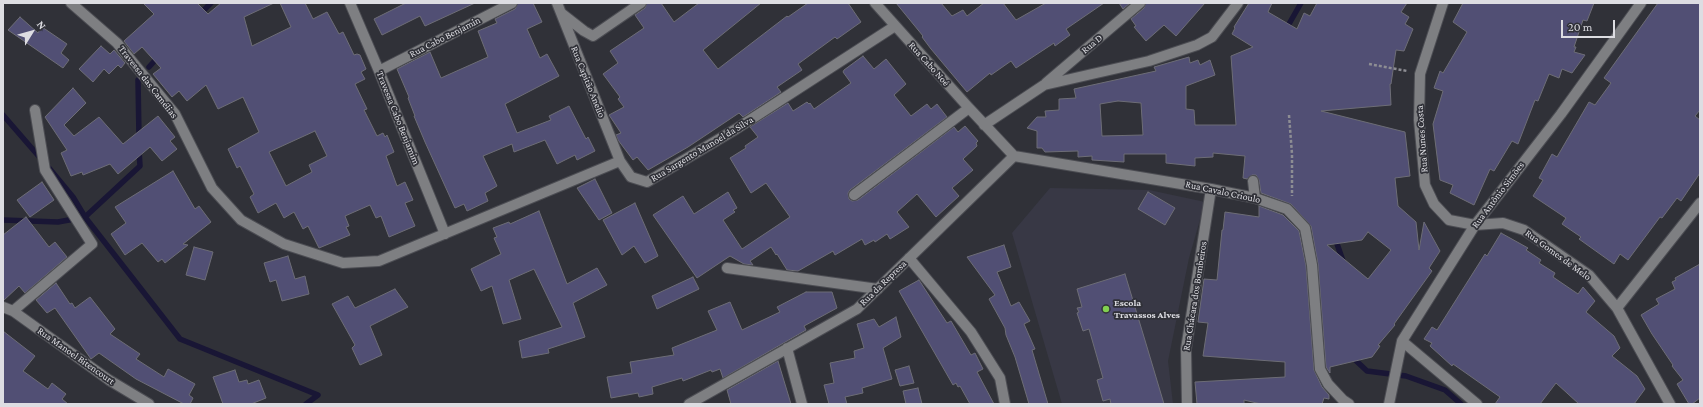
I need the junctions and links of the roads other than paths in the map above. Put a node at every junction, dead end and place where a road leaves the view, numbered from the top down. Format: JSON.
{"nodes":[{"id":1,"x":71,"y":3,"type":"edge"},
{"id":2,"x":350,"y":3,"type":"edge"},
{"id":3,"x":512,"y":3,"type":"edge"},
{"id":4,"x":551,"y":3,"type":"edge"},
{"id":5,"x":641,"y":3,"type":"edge"},
{"id":6,"x":874,"y":3,"type":"edge"},
{"id":7,"x":1140,"y":3,"type":"edge"},
{"id":8,"x":1238,"y":3,"type":"edge"},
{"id":9,"x":1443,"y":3,"type":"edge"},
{"id":10,"x":1641,"y":3,"type":"edge"},
{"id":11,"x":558,"y":7,"type":"edge"},
{"id":12,"x":895,"y":26,"type":"junction"},
{"id":13,"x":379,"y":71,"type":"junction"},
{"id":14,"x":1044,"y":85,"type":"junction"},
{"id":15,"x":969,"y":108,"type":"junction"},
{"id":16,"x":35,"y":110,"type":"dead end"},
{"id":17,"x":984,"y":124,"type":"junction"},
{"id":18,"x":1014,"y":156,"type":"junction"},
{"id":19,"x":620,"y":160,"type":"junction"},
{"id":20,"x":1253,"y":181,"type":"dead end"},
{"id":21,"x":1211,"y":189,"type":"junction"},
{"id":22,"x":854,"y":195,"type":"dead end"},
{"id":23,"x":1255,"y":198,"type":"junction"},
{"id":24,"x":1700,"y":203,"type":"edge"},
{"id":25,"x":1475,"y":225,"type":"junction"},
{"id":26,"x":445,"y":234,"type":"junction"},
{"id":27,"x":909,"y":258,"type":"junction"},
{"id":28,"x":727,"y":268,"type":"dead end"},
{"id":29,"x":878,"y":289,"type":"junction"},
{"id":30,"x":1617,"y":308,"type":"junction"},
{"id":31,"x":8,"y":309,"type":"edge"},
{"id":32,"x":1402,"y":341,"type":"junction"},
{"id":33,"x":787,"y":348,"type":"junction"},
{"id":34,"x":149,"y":404,"type":"edge"},
{"id":35,"x":689,"y":404,"type":"edge"},
{"id":36,"x":802,"y":404,"type":"edge"},
{"id":37,"x":1005,"y":404,"type":"edge"},
{"id":38,"x":1187,"y":404,"type":"edge"},
{"id":39,"x":1349,"y":404,"type":"edge"},
{"id":40,"x":1390,"y":404,"type":"edge"},
{"id":41,"x":1477,"y":404,"type":"edge"},
{"id":42,"x":1670,"y":404,"type":"edge"}],
"edges":[{"from":1,"to":26,"type":"street","name":"Travessa das Camélias"},
{"from":2,"to":13,"type":"street","name":"Travessa Cabo Benjamim"},
{"from":3,"to":13,"type":"street","name":"Rua Cabo Benjamin"},
{"from":4,"to":11,"type":"street"},
{"from":5,"to":11,"type":"street"},
{"from":6,"to":12,"type":"street","name":"Rua Cabo Noé"},
{"from":7,"to":14,"type":"street","name":"Rua D"},
{"from":8,"to":14,"type":"street"},
{"from":9,"to":25,"type":"street","name":"Rua Nunes Costa"},
{"from":10,"to":25,"type":"street","name":"Rua Antônio Simões"},
{"from":11,"to":19,"type":"street","name":"Rua Capitão Anelio"},
{"from":12,"to":15,"type":"street","name":"Rua Cabo Noé"},
{"from":12,"to":19,"type":"street","name":"Rua Sargento Manoel da Silva"},
{"from":13,"to":26,"type":"street","name":"Travessa Cabo Benjamim"},
{"from":14,"to":17,"type":"street"},
{"from":15,"to":17,"type":"street","name":"Rua Cabo Noé"},
{"from":15,"to":22,"type":"street"},
{"from":16,"to":31,"type":"street"},
{"from":17,"to":18,"type":"street"},
{"from":18,"to":21,"type":"street","name":"Rua Cavalo Crioulo"},
{"from":18,"to":27,"type":"street","name":"Rua da Represa"},
{"from":19,"to":26,"type":"street"},
{"from":20,"to":23,"type":"street"},
{"from":21,"to":23,"type":"street","name":"Rua Cavalo Crioulo"},
{"from":21,"to":38,"type":"street","name":"Rua Chácara dos Bombeiros"},
{"from":23,"to":39,"type":"street","name":"Rua Cavalo Crioulo"},
{"from":24,"to":30,"type":"street"},
{"from":25,"to":30,"type":"street","name":"Rua Gomes de Melo"},
{"from":25,"to":32,"type":"street","name":"Rua Antônio Simões"},
{"from":27,"to":29,"type":"street","name":"Rua da Represa"},
{"from":27,"to":37,"type":"street"},
{"from":28,"to":29,"type":"street"},
{"from":29,"to":33,"type":"street","name":"Rua da Represa"},
{"from":30,"to":42,"type":"street","name":"Rua Gomes de Melo"},
{"from":31,"to":34,"type":"street","name":"Rua Manoel Bitencourt"},
{"from":32,"to":40,"type":"street","name":"Rua Antônio Simões"},
{"from":32,"to":41,"type":"street"},
{"from":33,"to":35,"type":"street","name":"Rua da Represa"},
{"from":33,"to":36,"type":"street"}]}
